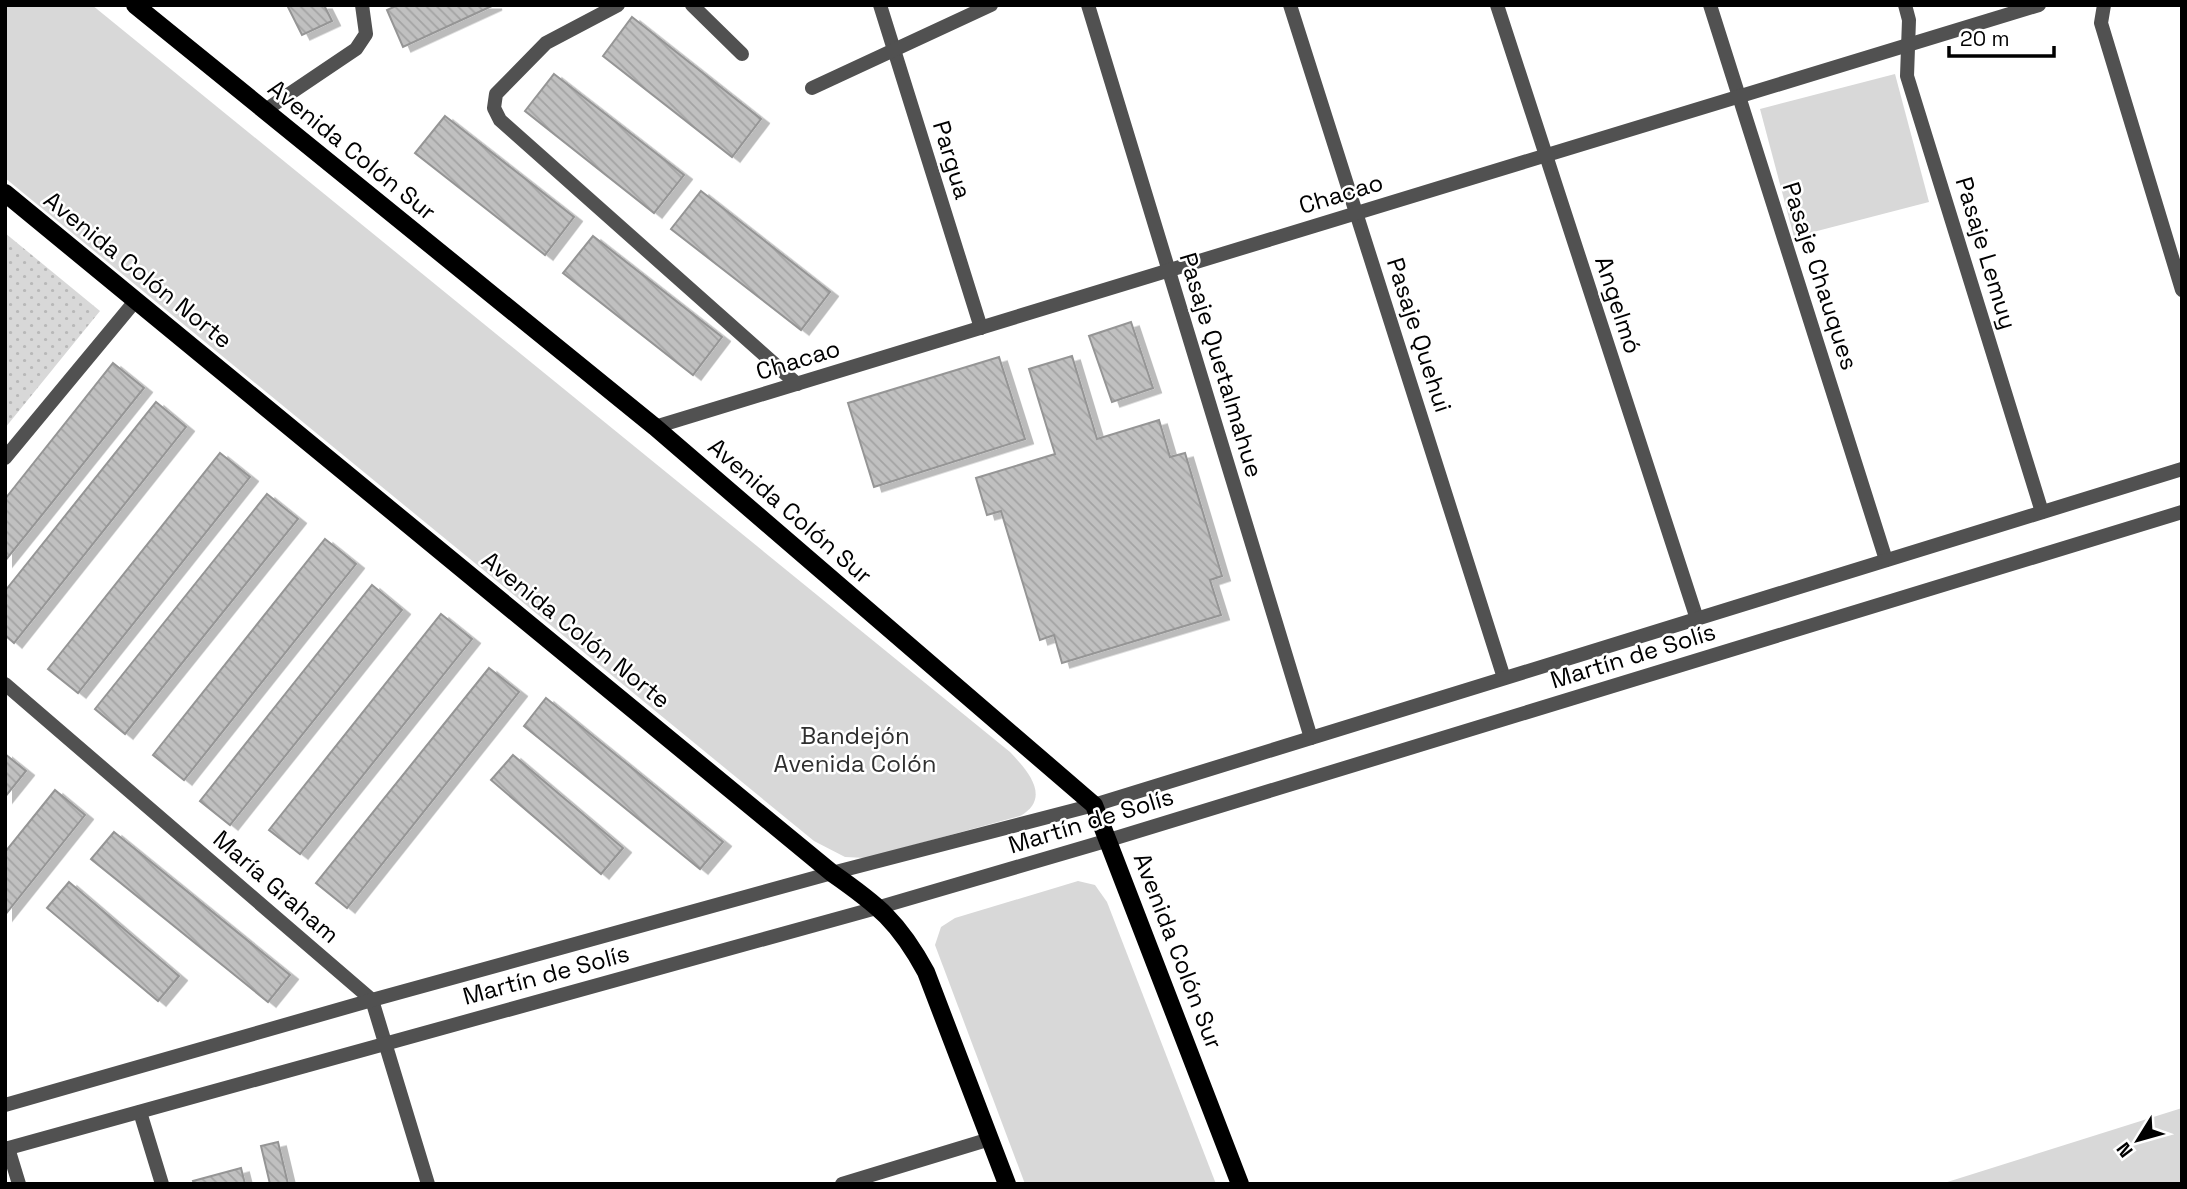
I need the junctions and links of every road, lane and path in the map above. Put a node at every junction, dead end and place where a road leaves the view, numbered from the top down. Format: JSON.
{"nodes":[{"id":1,"x":135,"y":5,"type":"edge"},
{"id":2,"x":362,"y":5,"type":"edge"},
{"id":3,"x":618,"y":5,"type":"edge"},
{"id":4,"x":692,"y":5,"type":"edge"},
{"id":5,"x":880,"y":5,"type":"edge"},
{"id":6,"x":991,"y":5,"type":"edge"},
{"id":7,"x":1088,"y":5,"type":"edge"},
{"id":8,"x":1290,"y":5,"type":"edge"},
{"id":9,"x":1497,"y":5,"type":"edge"},
{"id":10,"x":1710,"y":5,"type":"edge"},
{"id":11,"x":1905,"y":5,"type":"edge"},
{"id":12,"x":2039,"y":5,"type":"edge"},
{"id":13,"x":2104,"y":5,"type":"edge"},
{"id":14,"x":1909,"y":45,"type":"junction"},
{"id":15,"x":894,"y":50,"type":"junction"},
{"id":16,"x":742,"y":54,"type":"dead end"},
{"id":17,"x":812,"y":88,"type":"dead end"},
{"id":18,"x":1739,"y":97,"type":"junction"},
{"id":19,"x":264,"y":111,"type":"junction"},
{"id":20,"x":1545,"y":156,"type":"junction"},
{"id":21,"x":5,"y":194,"type":"edge"},
{"id":22,"x":1356,"y":214,"type":"junction"},
{"id":23,"x":1169,"y":271,"type":"junction"},
{"id":24,"x":2182,"y":290,"type":"edge"},
{"id":25,"x":136,"y":300,"type":"junction"},
{"id":26,"x":981,"y":328,"type":"junction"},
{"id":27,"x":797,"y":384,"type":"junction"},
{"id":28,"x":655,"y":427,"type":"junction"},
{"id":29,"x":5,"y":458,"type":"edge"},
{"id":30,"x":2182,"y":469,"type":"edge"},
{"id":31,"x":2042,"y":512,"type":"junction"},
{"id":32,"x":2182,"y":512,"type":"edge"},
{"id":33,"x":1886,"y":560,"type":"junction"},
{"id":34,"x":1697,"y":619,"type":"junction"},
{"id":35,"x":1504,"y":678,"type":"junction"},
{"id":36,"x":5,"y":684,"type":"edge"},
{"id":37,"x":1311,"y":738,"type":"junction"},
{"id":38,"x":1094,"y":805,"type":"junction"},
{"id":39,"x":1109,"y":840,"type":"junction"},
{"id":40,"x":832,"y":873,"type":"junction"},
{"id":41,"x":880,"y":907,"type":"junction"},
{"id":42,"x":372,"y":1000,"type":"junction"},
{"id":43,"x":385,"y":1042,"type":"junction"},
{"id":44,"x":5,"y":1105,"type":"edge"},
{"id":45,"x":140,"y":1112,"type":"junction"},
{"id":46,"x":990,"y":1139,"type":"junction"},
{"id":47,"x":7,"y":1149,"type":"edge"},
{"id":48,"x":19,"y":1184,"type":"edge"},
{"id":49,"x":162,"y":1184,"type":"edge"},
{"id":50,"x":428,"y":1184,"type":"edge"},
{"id":51,"x":842,"y":1184,"type":"edge"},
{"id":52,"x":1007,"y":1184,"type":"edge"},
{"id":53,"x":1240,"y":1184,"type":"edge"}],
"edges":[{"from":1,"to":19,"type":"main road","name":"Avenida Colón Sur"},
{"from":2,"to":19,"type":"street"},
{"from":3,"to":27,"type":"street"},
{"from":4,"to":16,"type":"street"},
{"from":5,"to":15,"type":"street","name":"Pargua"},
{"from":6,"to":15,"type":"street"},
{"from":7,"to":23,"type":"street","name":"Pasaje Quetalmahue"},
{"from":8,"to":22,"type":"street","name":"Pasaje Quehui"},
{"from":9,"to":20,"type":"street","name":"Angelmó"},
{"from":10,"to":18,"type":"street","name":"Pasaje Chauques"},
{"from":11,"to":14,"type":"street","name":"Pasaje Lemuy"},
{"from":12,"to":14,"type":"street","name":"Chacao"},
{"from":13,"to":24,"type":"street"},
{"from":14,"to":18,"type":"street","name":"Chacao"},
{"from":14,"to":31,"type":"street","name":"Pasaje Lemuy"},
{"from":15,"to":17,"type":"street"},
{"from":15,"to":26,"type":"street","name":"Pargua"},
{"from":18,"to":20,"type":"street","name":"Chacao"},
{"from":18,"to":33,"type":"street","name":"Pasaje Chauques"},
{"from":19,"to":28,"type":"main road","name":"Avenida Colón Sur"},
{"from":20,"to":22,"type":"street","name":"Chacao"},
{"from":20,"to":34,"type":"street","name":"Angelmó"},
{"from":21,"to":25,"type":"main road","name":"Avenida Colón Norte"},
{"from":22,"to":23,"type":"street","name":"Chacao"},
{"from":22,"to":35,"type":"street","name":"Pasaje Quehui"},
{"from":23,"to":26,"type":"street","name":"Chacao"},
{"from":23,"to":37,"type":"street","name":"Pasaje Quetalmahue"},
{"from":25,"to":29,"type":"street"},
{"from":25,"to":40,"type":"main road","name":"Avenida Colón Norte"},
{"from":26,"to":27,"type":"street","name":"Chacao"},
{"from":27,"to":28,"type":"street","name":"Chacao"},
{"from":28,"to":38,"type":"main road","name":"Avenida Colón Sur"},
{"from":30,"to":31,"type":"street","name":"Martín de Solís"},
{"from":31,"to":33,"type":"street","name":"Martín de Solís"},
{"from":32,"to":39,"type":"street","name":"Martín de Solís"},
{"from":33,"to":34,"type":"street","name":"Martín de Solís"},
{"from":34,"to":35,"type":"street","name":"Martín de Solís"},
{"from":35,"to":37,"type":"street","name":"Martín de Solís"},
{"from":36,"to":42,"type":"street","name":"María Graham"},
{"from":37,"to":38,"type":"street","name":"Martín de Solís"},
{"from":38,"to":39,"type":"main road","name":"Avenida Colón Sur"},
{"from":38,"to":40,"type":"street","name":"Martín de Solís"},
{"from":39,"to":41,"type":"street","name":"Martín de Solís"},
{"from":39,"to":53,"type":"main road","name":"Avenida Colón Sur"},
{"from":40,"to":41,"type":"main road","name":"Avenida Colón Norte"},
{"from":40,"to":42,"type":"street","name":"Martín de Solís"},
{"from":41,"to":43,"type":"street","name":"Martín de Solís"},
{"from":41,"to":46,"type":"main road","name":"Avenida Colón Norte"},
{"from":42,"to":43,"type":"street"},
{"from":42,"to":44,"type":"street","name":"Martín de Solís"},
{"from":43,"to":45,"type":"street","name":"Martín de Solís"},
{"from":43,"to":50,"type":"street"},
{"from":45,"to":47,"type":"street","name":"Martín de Solís"},
{"from":45,"to":49,"type":"street"},
{"from":46,"to":51,"type":"street"},
{"from":46,"to":52,"type":"main road","name":"Avenida Colón Norte"},
{"from":47,"to":48,"type":"street"}]}
